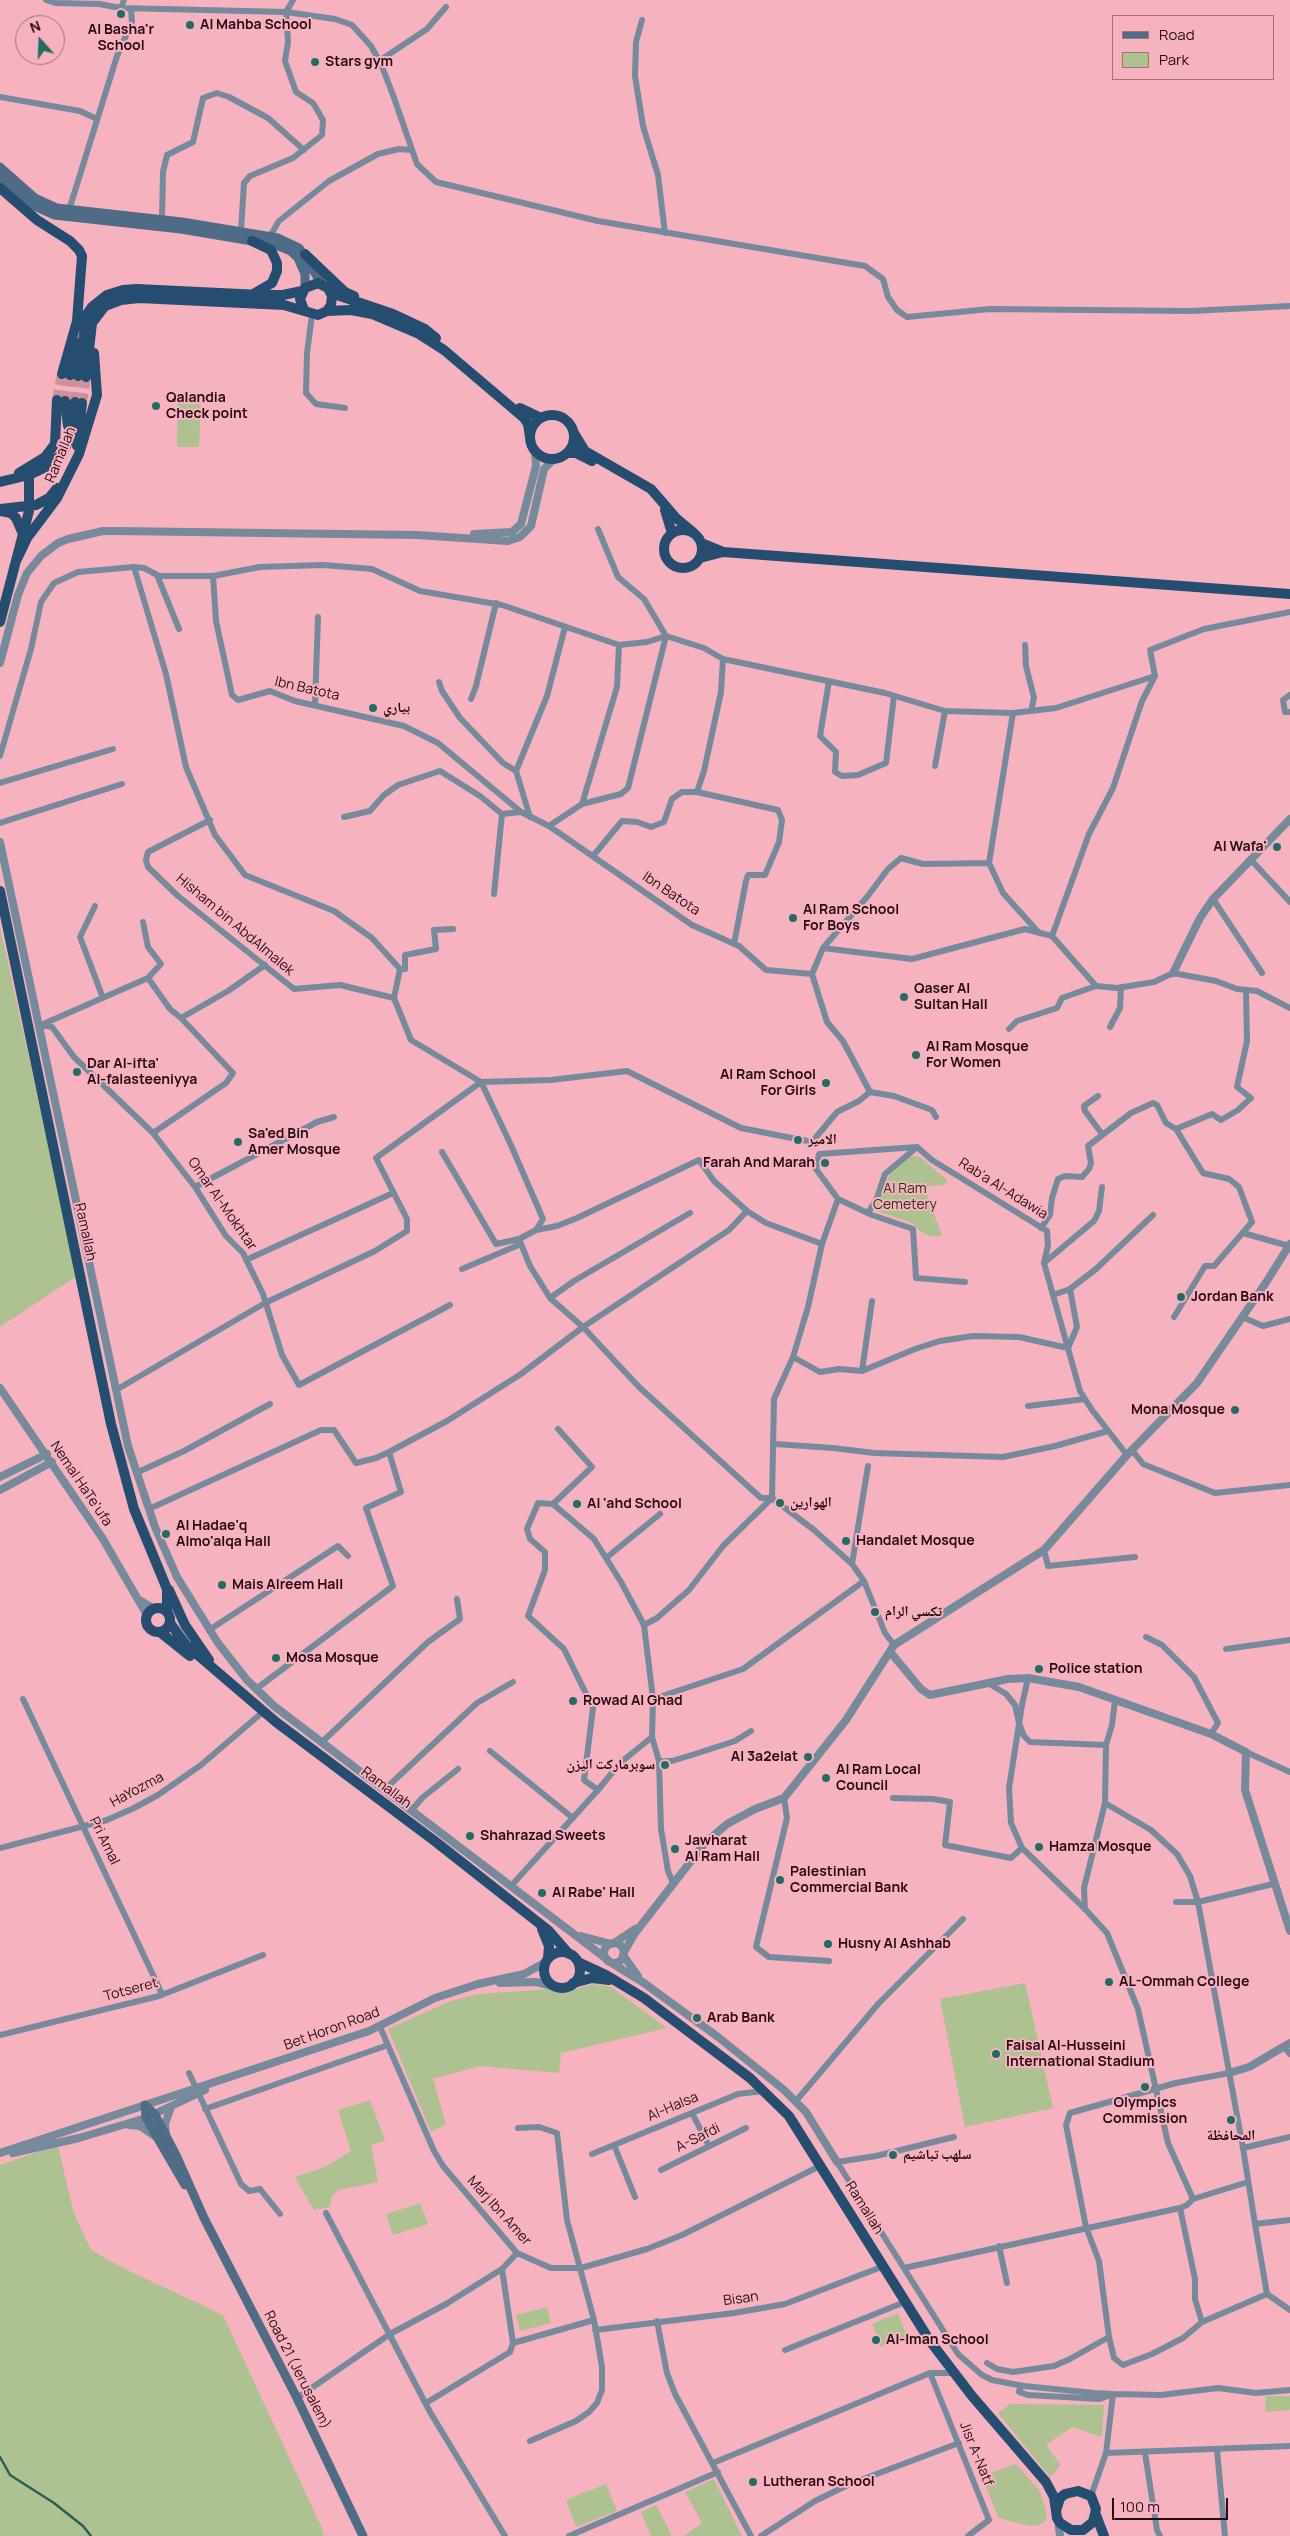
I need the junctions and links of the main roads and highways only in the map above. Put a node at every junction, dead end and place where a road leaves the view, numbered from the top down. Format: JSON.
{"nodes":[{"id":1,"x":0,"y":168,"type":"edge"},
{"id":2,"x":0,"y":178,"type":"edge"},
{"id":3,"x":0,"y":188,"type":"edge"},
{"id":4,"x":252,"y":241,"type":"junction"},
{"id":5,"x":305,"y":254,"type":"junction"},
{"id":6,"x":322,"y":284,"type":"junction"},
{"id":7,"x":303,"y":290,"type":"junction"},
{"id":8,"x":331,"y":292,"type":"junction"},
{"id":9,"x":250,"y":295,"type":"junction"},
{"id":10,"x":121,"y":300,"type":"junction"},
{"id":11,"x":327,"y":310,"type":"junction"},
{"id":12,"x":308,"y":312,"type":"junction"},
{"id":13,"x":389,"y":312,"type":"junction"},
{"id":14,"x":74,"y":376,"type":"junction"},
{"id":15,"x":70,"y":402,"type":"junction"},
{"id":16,"x":541,"y":418,"type":"junction"},
{"id":17,"x":574,"y":433,"type":"junction"},
{"id":18,"x":530,"y":437,"type":"junction"},
{"id":19,"x":567,"y":453,"type":"junction"},
{"id":20,"x":29,"y":475,"type":"junction"},
{"id":21,"x":4,"y":481,"type":"edge"},
{"id":22,"x":30,"y":506,"type":"junction"},
{"id":23,"x":0,"y":510,"type":"edge"},
{"id":24,"x":672,"y":533,"type":"junction"},
{"id":25,"x":694,"y":533,"type":"junction"},
{"id":26,"x":23,"y":534,"type":"junction"},
{"id":27,"x":701,"y":543,"type":"junction"},
{"id":28,"x":723,"y":552,"type":"junction"},
{"id":29,"x":17,"y":558,"type":"junction"},
{"id":30,"x":700,"y":558,"type":"junction"},
{"id":31,"x":1290,"y":597,"type":"edge"},
{"id":32,"x":0,"y":622,"type":"edge"},
{"id":33,"x":0,"y":891,"type":"edge"},
{"id":34,"x":161,"y":1574,"type":"junction"},
{"id":35,"x":157,"y":1611,"type":"junction"},
{"id":36,"x":170,"y":1623,"type":"junction"},
{"id":37,"x":160,"y":1632,"type":"junction"},
{"id":38,"x":218,"y":1674,"type":"junction"},
{"id":39,"x":538,"y":1923,"type":"junction"},
{"id":40,"x":569,"y":1954,"type":"junction"},
{"id":41,"x":547,"y":1960,"type":"junction"},
{"id":42,"x":578,"y":1962,"type":"junction"},
{"id":43,"x":574,"y":1983,"type":"junction"},
{"id":44,"x":623,"y":1984,"type":"junction"},
{"id":45,"x":145,"y":2105,"type":"road end"},
{"id":46,"x":150,"y":2116,"type":"junction"},
{"id":47,"x":204,"y":2218,"type":"junction"},
{"id":48,"x":1046,"y":2482,"type":"junction"},
{"id":49,"x":1072,"y":2491,"type":"junction"},
{"id":50,"x":1057,"y":2514,"type":"junction"},
{"id":51,"x":1096,"y":2515,"type":"junction"},
{"id":52,"x":1071,"y":2534,"type":"edge"},
{"id":53,"x":363,"y":2536,"type":"edge"},
{"id":54,"x":1104,"y":2536,"type":"edge"}],
"edges":[{"from":1,"to":5,"type":"main road"},
{"from":2,"to":4,"type":"main road"},
{"from":3,"to":14,"type":"highway"},
{"from":4,"to":7,"type":"main road"},
{"from":4,"to":9,"type":"highway"},
{"from":5,"to":6,"type":"main road"},
{"from":5,"to":13,"type":"highway"},
{"from":6,"to":7,"type":"highway"},
{"from":6,"to":8,"type":"highway"},
{"from":7,"to":9,"type":"highway"},
{"from":7,"to":12,"type":"highway"},
{"from":8,"to":11,"type":"highway"},
{"from":8,"to":13,"type":"highway"},
{"from":9,"to":14,"type":"highway"},
{"from":10,"to":12,"type":"highway"},
{"from":10,"to":14,"type":"highway"},
{"from":10,"to":29,"type":"highway","name":"Ramallah"},
{"from":11,"to":12,"type":"highway"},
{"from":11,"to":18,"type":"highway"},
{"from":13,"to":16,"type":"highway"},
{"from":15,"to":20,"type":"highway"},
{"from":15,"to":21,"type":"highway"},
{"from":15,"to":22,"type":"highway"},
{"from":16,"to":17,"type":"highway"},
{"from":16,"to":18,"type":"highway"},
{"from":17,"to":19,"type":"highway"},
{"from":17,"to":25,"type":"highway"},
{"from":18,"to":19,"type":"highway"},
{"from":19,"to":24,"type":"highway"},
{"from":20,"to":21,"type":"highway"},
{"from":20,"to":22,"type":"highway","name":"Ramallah"},
{"from":22,"to":23,"type":"highway"},
{"from":22,"to":26,"type":"highway","name":"Ramallah"},
{"from":23,"to":26,"type":"highway"},
{"from":24,"to":25,"type":"highway"},
{"from":24,"to":30,"type":"highway"},
{"from":25,"to":27,"type":"highway"},
{"from":26,"to":29,"type":"highway","name":"Ramallah"},
{"from":27,"to":28,"type":"highway"},
{"from":27,"to":30,"type":"highway"},
{"from":28,"to":30,"type":"highway"},
{"from":28,"to":31,"type":"highway"},
{"from":29,"to":32,"type":"highway","name":"Ramallah"},
{"from":33,"to":34,"type":"highway","name":"Ramallah"},
{"from":34,"to":35,"type":"highway","name":"Ramallah"},
{"from":34,"to":38,"type":"highway"},
{"from":35,"to":36,"type":"highway"},
{"from":35,"to":37,"type":"highway","name":"Ramallah"},
{"from":36,"to":37,"type":"highway"},
{"from":36,"to":38,"type":"highway","name":"Ramallah"},
{"from":37,"to":38,"type":"highway","name":"Ramallah"},
{"from":38,"to":39,"type":"highway","name":"Ramallah"},
{"from":39,"to":40,"type":"highway","name":"Ramallah"},
{"from":39,"to":41,"type":"highway","name":"Ramallah"},
{"from":40,"to":41,"type":"highway"},
{"from":40,"to":42,"type":"highway"},
{"from":41,"to":43,"type":"highway"},
{"from":42,"to":43,"type":"highway"},
{"from":42,"to":44,"type":"highway","name":"Ramallah"},
{"from":43,"to":44,"type":"highway","name":"Ramallah"},
{"from":44,"to":48,"type":"highway","name":"Ramallah"},
{"from":45,"to":46,"type":"main road","name":"Road 21 (Jerusalem)"},
{"from":46,"to":47,"type":"main road","name":"Road 21 (Jerusalem)"},
{"from":46,"to":47,"type":"main road","name":"Road 21 (Jerusalem)"},
{"from":47,"to":53,"type":"main road","name":"Road 21 (Jerusalem)"},
{"from":48,"to":49,"type":"highway","name":"Ramallah"},
{"from":48,"to":50,"type":"highway","name":"Ramallah"},
{"from":49,"to":50,"type":"highway"},
{"from":49,"to":51,"type":"highway"},
{"from":50,"to":52,"type":"highway"},
{"from":51,"to":52,"type":"highway"},
{"from":51,"to":54,"type":"highway"}]}
